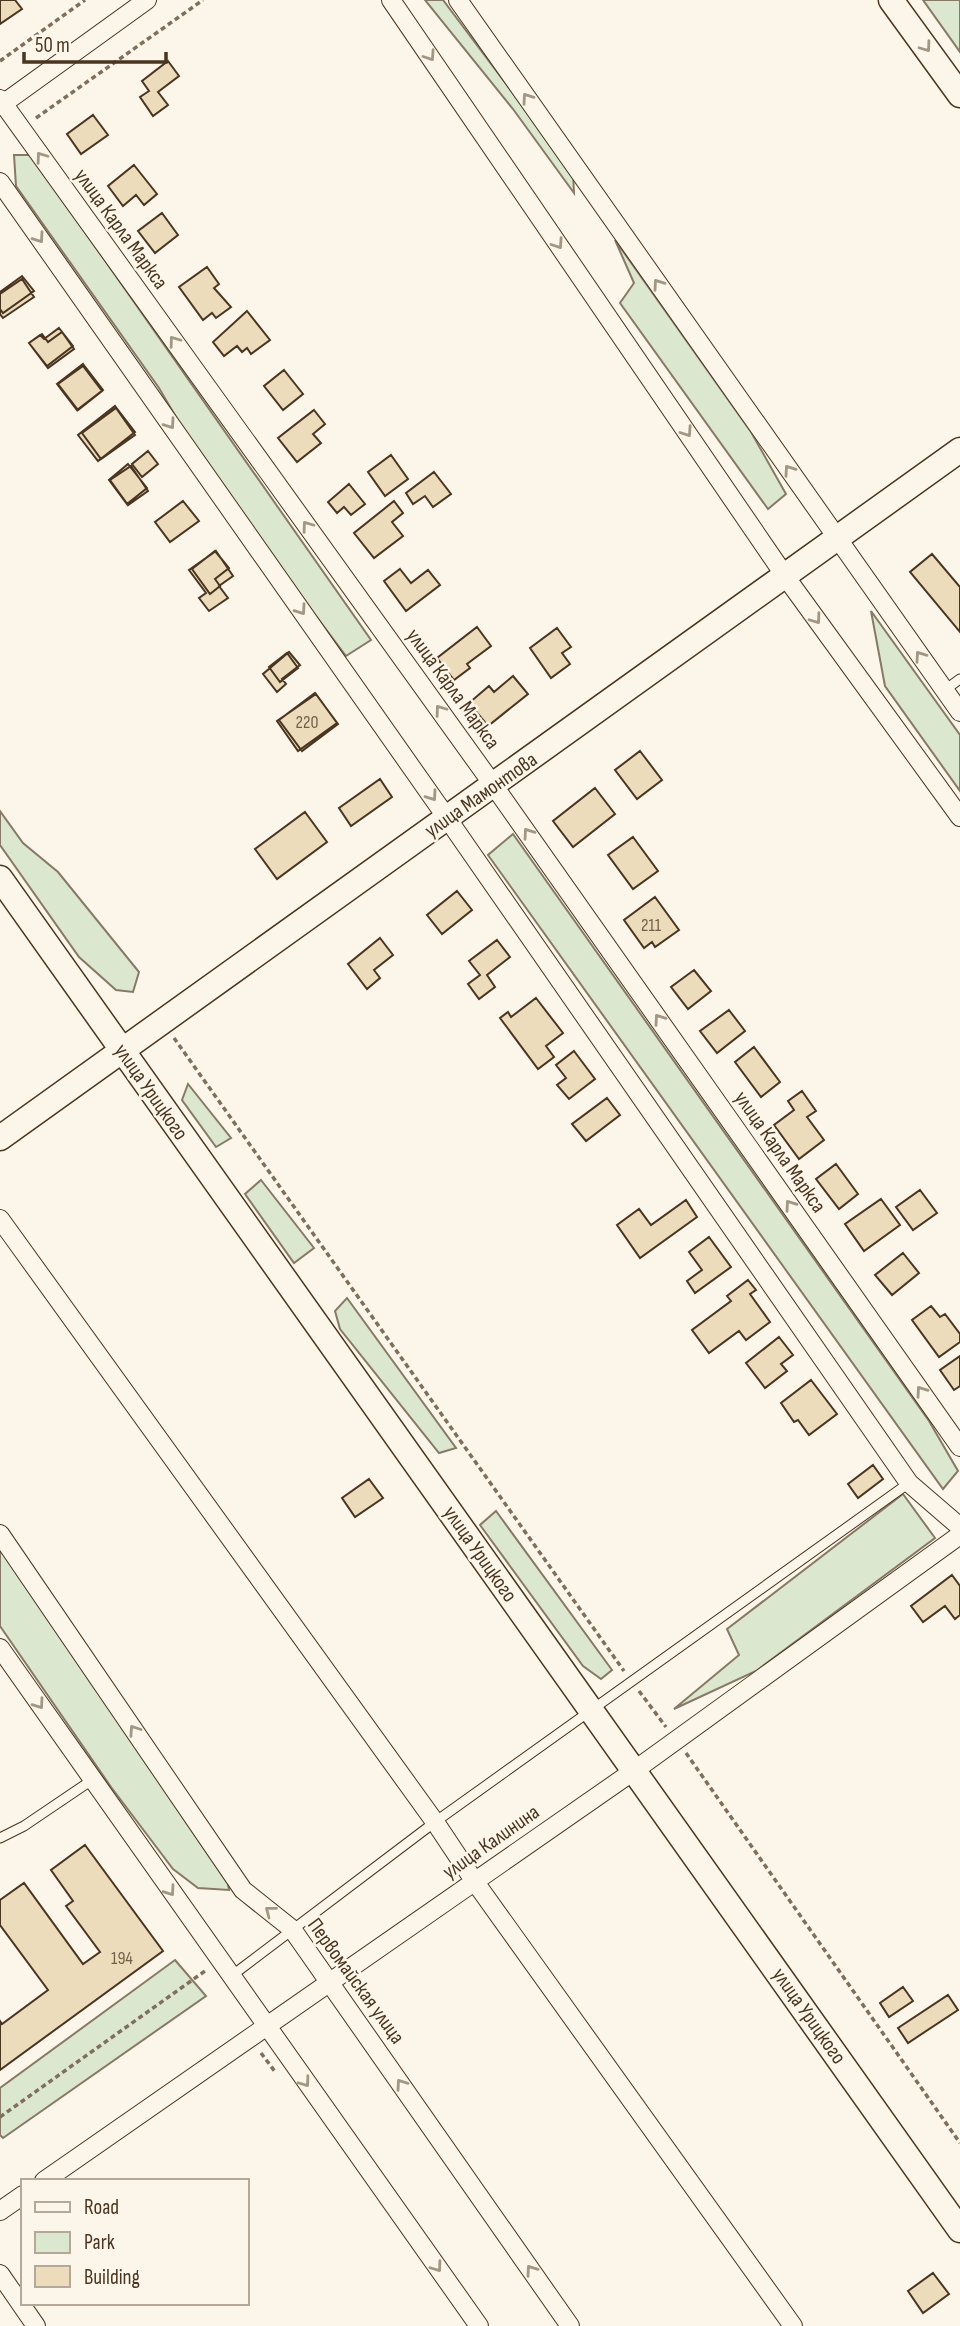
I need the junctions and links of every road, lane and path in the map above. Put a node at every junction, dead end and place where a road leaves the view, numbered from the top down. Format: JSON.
{"nodes":[{"id":1,"x":85,"y":0,"type":"edge"},
{"id":2,"x":147,"y":0,"type":"edge"},
{"id":3,"x":202,"y":0,"type":"edge"},
{"id":4,"x":391,"y":0,"type":"edge"},
{"id":5,"x":458,"y":0,"type":"edge"},
{"id":6,"x":891,"y":0,"type":"edge"},
{"id":7,"x":0,"y":61,"type":"edge"},
{"id":8,"x":960,"y":95,"type":"edge"},
{"id":9,"x":1,"y":103,"type":"edge"},
{"id":10,"x":21,"y":128,"type":"junction"},
{"id":11,"x":0,"y":182,"type":"edge"},
{"id":12,"x":960,"y":450,"type":"edge"},
{"id":13,"x":837,"y":539,"type":"junction"},
{"id":14,"x":785,"y":576,"type":"junction"},
{"id":15,"x":960,"y":679,"type":"edge"},
{"id":16,"x":945,"y":690,"type":"junction"},
{"id":17,"x":960,"y":712,"type":"edge"},
{"id":18,"x":495,"y":786,"type":"junction"},
{"id":19,"x":960,"y":817,"type":"edge"},
{"id":20,"x":447,"y":818,"type":"junction"},
{"id":21,"x":0,"y":878,"type":"edge"},
{"id":22,"x":162,"y":1021,"type":"junction"},
{"id":23,"x":122,"y":1050,"type":"junction"},
{"id":24,"x":0,"y":1138,"type":"edge"},
{"id":25,"x":0,"y":1219,"type":"edge"},
{"id":26,"x":960,"y":1447,"type":"edge"},
{"id":27,"x":909,"y":1483,"type":"junction"},
{"id":28,"x":960,"y":1527,"type":"edge"},
{"id":29,"x":0,"y":1534,"type":"edge"},
{"id":30,"x":960,"y":1535,"type":"edge"},
{"id":31,"x":0,"y":1648,"type":"edge"},
{"id":32,"x":632,"y":1681,"type":"junction"},
{"id":33,"x":592,"y":1710,"type":"junction"},
{"id":34,"x":676,"y":1740,"type":"junction"},
{"id":35,"x":635,"y":1770,"type":"junction"},
{"id":36,"x":92,"y":1780,"type":"junction"},
{"id":37,"x":435,"y":1822,"type":"junction"},
{"id":38,"x":0,"y":1838,"type":"edge"},
{"id":39,"x":475,"y":1882,"type":"junction"},
{"id":40,"x":292,"y":1929,"type":"junction"},
{"id":41,"x":205,"y":1971,"type":"dead end"},
{"id":42,"x":238,"y":1971,"type":"dead end"},
{"id":43,"x":329,"y":1981,"type":"junction"},
{"id":44,"x":266,"y":2026,"type":"junction"},
{"id":45,"x":261,"y":2053,"type":"dead end"},
{"id":46,"x":277,"y":2074,"type":"dead end"},
{"id":47,"x":0,"y":2117,"type":"edge"},
{"id":48,"x":960,"y":2143,"type":"edge"},
{"id":49,"x":47,"y":2179,"type":"edge"},
{"id":50,"x":21,"y":2196,"type":"edge"},
{"id":51,"x":0,"y":2211,"type":"edge"},
{"id":52,"x":960,"y":2230,"type":"edge"},
{"id":53,"x":0,"y":2274,"type":"edge"},
{"id":54,"x":21,"y":2304,"type":"edge"},
{"id":55,"x":21,"y":2305,"type":"edge"},
{"id":56,"x":36,"y":2326,"type":"edge"},
{"id":57,"x":480,"y":2326,"type":"edge"},
{"id":58,"x":570,"y":2326,"type":"edge"},
{"id":59,"x":793,"y":2326,"type":"edge"}],
"edges":[{"from":1,"to":7,"type":"path"},
{"from":2,"to":9,"type":"street"},
{"from":3,"to":10,"type":"path"},
{"from":4,"to":14,"type":"street","one_way":true},
{"from":13,"to":5,"type":"street","one_way":true},
{"from":6,"to":8,"type":"street","one_way":true},
{"from":9,"to":10,"type":"street","name":"улица Карла Маркса"},
{"from":18,"to":10,"type":"street","name":"улица Карла Маркса","one_way":true},
{"from":11,"to":20,"type":"street","one_way":true},
{"from":12,"to":13,"type":"street","name":"улица Мамонтова"},
{"from":13,"to":14,"type":"street","name":"улица Мамонтова"},
{"from":16,"to":13,"type":"street","one_way":true},
{"from":14,"to":18,"type":"street","name":"улица Мамонтова"},
{"from":14,"to":19,"type":"street","one_way":true},
{"from":15,"to":16,"type":"lane"},
{"from":16,"to":17,"type":"street"},
{"from":18,"to":20,"type":"street","name":"улица Мамонтова"},
{"from":26,"to":18,"type":"street","name":"улица Карла Маркса","one_way":true},
{"from":20,"to":22,"type":"street","name":"улица Мамонтова"},
{"from":20,"to":27,"type":"street"},
{"from":21,"to":23,"type":"street","name":"улица Урицкого"},
{"from":22,"to":23,"type":"street","name":"улица Мамонтова"},
{"from":22,"to":32,"type":"path"},
{"from":23,"to":24,"type":"street","name":"улица Мамонтова"},
{"from":23,"to":33,"type":"street","name":"улица Урицкого"},
{"from":25,"to":37,"type":"street"},
{"from":27,"to":28,"type":"street"},
{"from":27,"to":32,"type":"lane"},
{"from":40,"to":29,"type":"street","name":"Первомайская улица","one_way":true},
{"from":30,"to":34,"type":"street","name":"улица Калинина"},
{"from":31,"to":36,"type":"street","one_way":true},
{"from":32,"to":33,"type":"lane"},
{"from":32,"to":34,"type":"path"},
{"from":33,"to":35,"type":"street","name":"улица Урицкого"},
{"from":33,"to":37,"type":"lane"},
{"from":34,"to":35,"type":"street","name":"улица Калинина"},
{"from":34,"to":48,"type":"path"},
{"from":35,"to":39,"type":"street","name":"улица Калинина"},
{"from":35,"to":52,"type":"street","name":"улица Урицкого"},
{"from":36,"to":38,"type":"lane"},
{"from":36,"to":44,"type":"street","one_way":true},
{"from":37,"to":39,"type":"street"},
{"from":37,"to":40,"type":"lane"},
{"from":39,"to":43,"type":"street","name":"улица Калинина"},
{"from":39,"to":59,"type":"street"},
{"from":40,"to":42,"type":"lane"},
{"from":40,"to":43,"type":"street","name":"Первомайская улица"},
{"from":41,"to":47,"type":"path"},
{"from":43,"to":44,"type":"street","name":"улица Калинина"},
{"from":58,"to":43,"type":"street","name":"Первомайская улица","one_way":true},
{"from":44,"to":49,"type":"street","name":"улица Калинина"},
{"from":44,"to":57,"type":"street","one_way":true},
{"from":45,"to":46,"type":"path"},
{"from":50,"to":51,"type":"street"},
{"from":53,"to":54,"type":"street"},
{"from":55,"to":56,"type":"street"}]}
